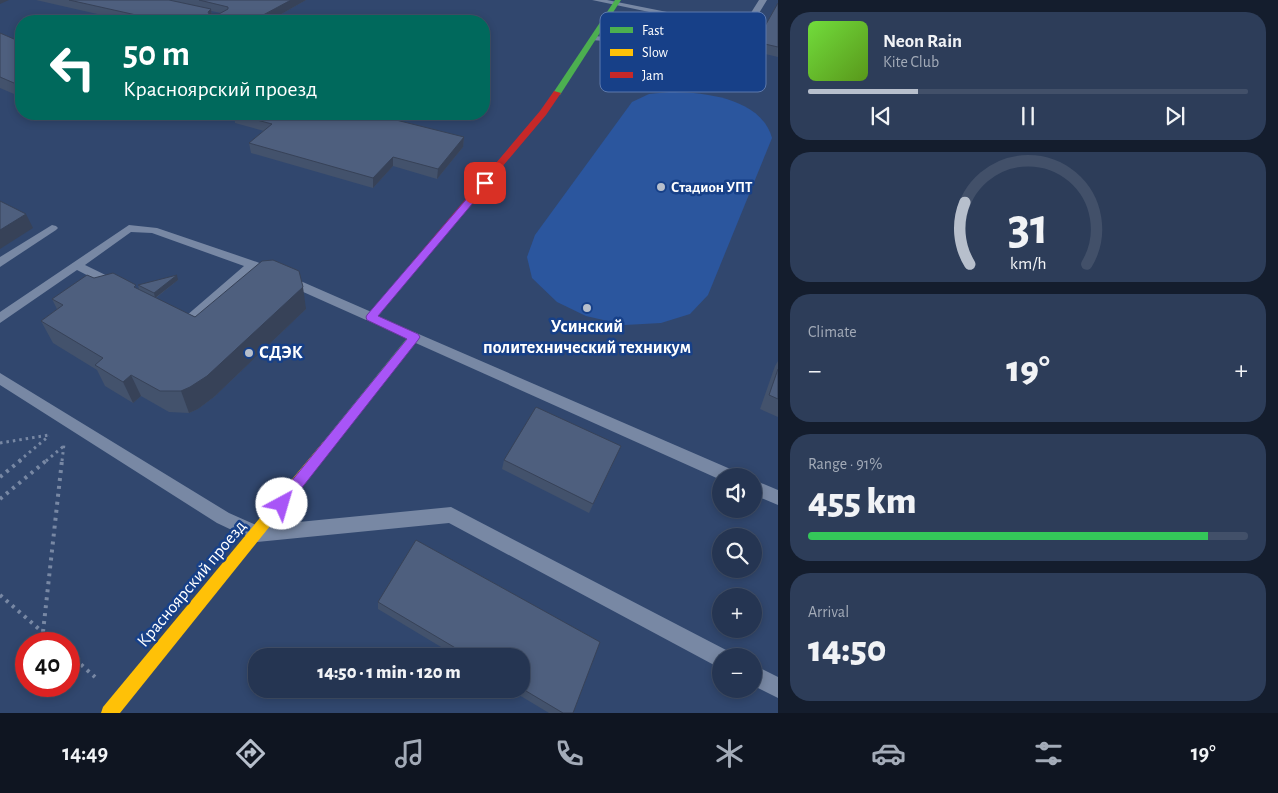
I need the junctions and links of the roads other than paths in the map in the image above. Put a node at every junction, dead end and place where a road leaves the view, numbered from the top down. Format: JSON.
{"nodes":[{"id":1,"x":596,"y":0,"type":"edge"},
{"id":2,"x":763,"y":0,"type":"edge"},
{"id":3,"x":617,"y":2,"type":"edge"},
{"id":4,"x":663,"y":12,"type":"edge"},
{"id":5,"x":756,"y":12,"type":"edge"},
{"id":6,"x":600,"y":29,"type":"edge"},
{"id":7,"x":594,"y":38,"type":"junction"},
{"id":8,"x":600,"y":38,"type":"edge"},
{"id":9,"x":52,"y":228,"type":"dead end"},
{"id":10,"x":0,"y":263,"type":"edge"},
{"id":11,"x":76,"y":265,"type":"junction"},
{"id":12,"x":253,"y":265,"type":"junction"},
{"id":13,"x":127,"y":291,"type":"edge"},
{"id":14,"x":170,"y":313,"type":"edge"},
{"id":15,"x":371,"y":317,"type":"junction"},
{"id":16,"x":0,"y":318,"type":"edge"},
{"id":17,"x":414,"y":337,"type":"junction"},
{"id":18,"x":0,"y":378,"type":"edge"},
{"id":19,"x":712,"y":468,"type":"edge"},
{"id":20,"x":762,"y":491,"type":"edge"},
{"id":21,"x":778,"y":498,"type":"edge"},
{"id":22,"x":257,"y":534,"type":"junction"},
{"id":23,"x":712,"y":653,"type":"edge"},
{"id":24,"x":762,"y":679,"type":"edge"},
{"id":25,"x":778,"y":688,"type":"edge"},
{"id":26,"x":109,"y":713,"type":"edge"}],
"edges":[{"from":1,"to":3,"type":"lane"},
{"from":2,"to":5,"type":"lane"},
{"from":3,"to":4,"type":"lane"},
{"from":6,"to":7,"type":"street"},
{"from":7,"to":8,"type":"lane"},
{"from":7,"to":15,"type":"street"},
{"from":9,"to":10,"type":"lane"},
{"from":11,"to":12,"type":"lane"},
{"from":11,"to":13,"type":"lane"},
{"from":11,"to":16,"type":"lane"},
{"from":12,"to":14,"type":"lane"},
{"from":12,"to":15,"type":"lane"},
{"from":15,"to":17,"type":"street"},
{"from":17,"to":19,"type":"lane"},
{"from":17,"to":22,"type":"street","name":"Красноярский проезд"},
{"from":18,"to":22,"type":"lane"},
{"from":20,"to":21,"type":"lane"},
{"from":22,"to":23,"type":"lane"},
{"from":22,"to":26,"type":"street","name":"Красноярский проезд"},
{"from":24,"to":25,"type":"lane"}]}
